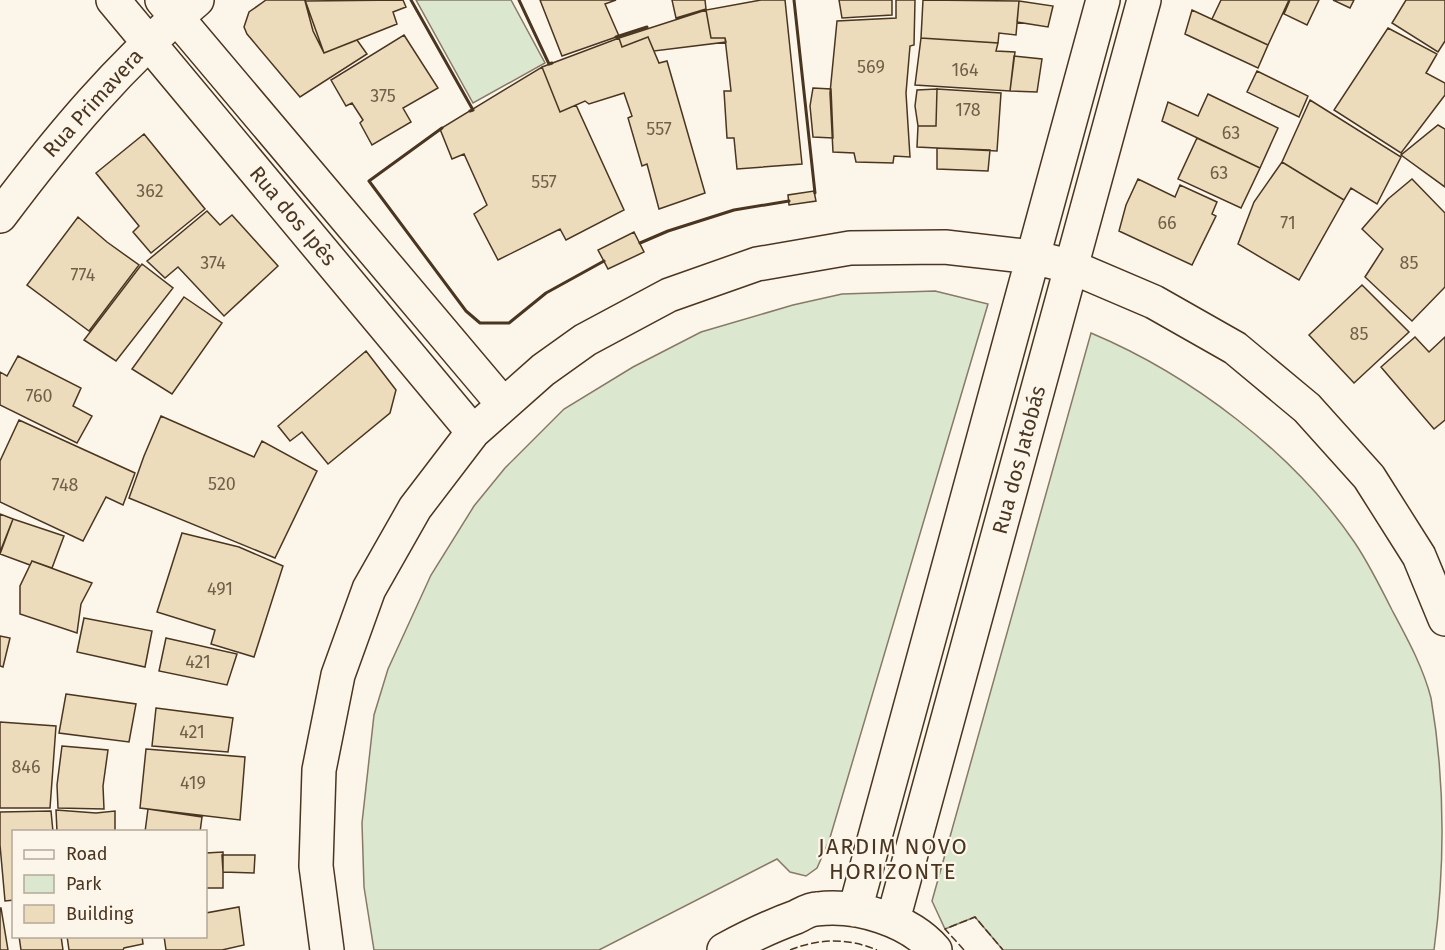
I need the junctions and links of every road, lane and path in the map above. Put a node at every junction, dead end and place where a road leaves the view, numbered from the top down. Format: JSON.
{"nodes":[{"id":1,"x":113,"y":0,"type":"edge"},
{"id":2,"x":1103,"y":0,"type":"edge"},
{"id":3,"x":1144,"y":0,"type":"edge"},
{"id":4,"x":178,"y":6,"type":"edge"},
{"id":5,"x":148,"y":43,"type":"junction"},
{"id":6,"x":0,"y":216,"type":"edge"},
{"id":7,"x":1033,"y":258,"type":"junction"},
{"id":8,"x":1072,"y":267,"type":"junction"},
{"id":9,"x":502,"y":404,"type":"junction"},
{"id":10,"x":473,"y":432,"type":"junction"},
{"id":11,"x":1445,"y":619,"type":"edge"},
{"id":12,"x":855,"y":910,"type":"junction"},
{"id":13,"x":893,"y":920,"type":"junction"},
{"id":14,"x":327,"y":950,"type":"edge"},
{"id":15,"x":724,"y":950,"type":"edge"},
{"id":16,"x":935,"y":950,"type":"edge"}],
"edges":[{"from":1,"to":5,"type":"street","name":"Rua dos Ipês"},
{"from":2,"to":7,"type":"street","name":"Rua dos Jatobás"},
{"from":3,"to":8,"type":"street","name":"Rua dos Jatobás"},
{"from":4,"to":5,"type":"street","name":"Rua Primavera"},
{"from":4,"to":9,"type":"street","name":"Rua dos Ipês"},
{"from":5,"to":6,"type":"street","name":"Rua Primavera"},
{"from":5,"to":10,"type":"street","name":"Rua dos Ipês"},
{"from":7,"to":8,"type":"street"},
{"from":7,"to":9,"type":"street"},
{"from":7,"to":12,"type":"street","name":"Rua dos Jatobás"},
{"from":8,"to":11,"type":"street"},
{"from":8,"to":13,"type":"street","name":"Rua dos Jatobás"},
{"from":9,"to":10,"type":"street"},
{"from":10,"to":14,"type":"street"},
{"from":12,"to":13,"type":"street"},
{"from":12,"to":15,"type":"street"},
{"from":13,"to":16,"type":"street"}]}
